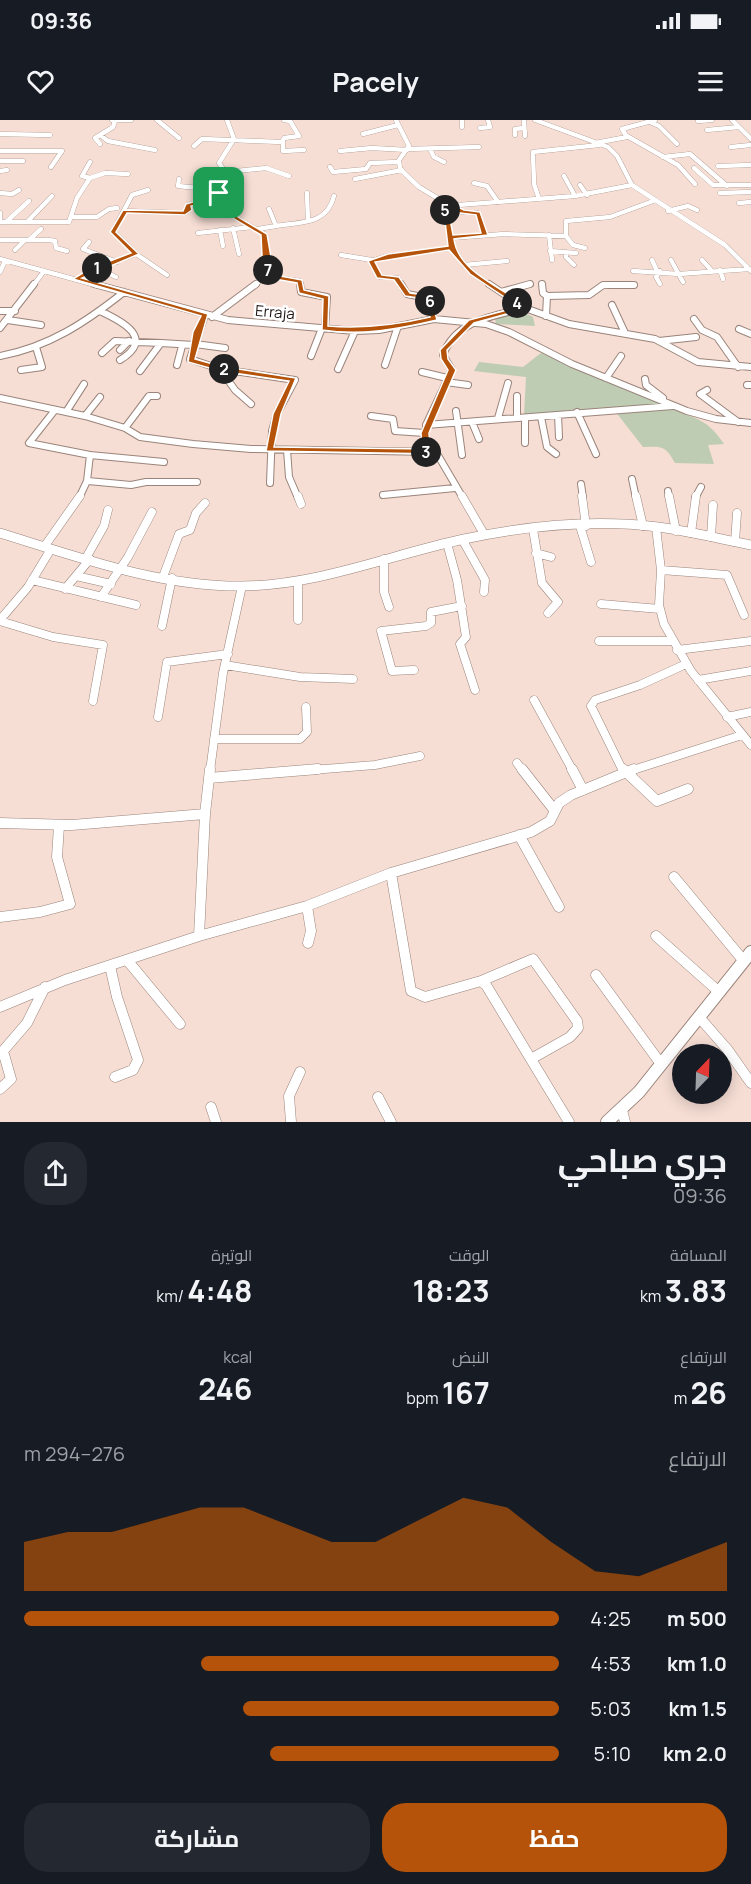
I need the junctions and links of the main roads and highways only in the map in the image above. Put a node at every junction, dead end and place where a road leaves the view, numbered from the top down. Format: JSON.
{"nodes":[{"id":1,"x":0,"y":533,"type":"edge"},
{"id":2,"x":751,"y":545,"type":"edge"},
{"id":3,"x":747,"y":956,"type":"edge"},
{"id":4,"x":623,"y":1116,"type":"edge"},
{"id":5,"x":606,"y":1122,"type":"edge"}],
"edges":[{"from":1,"to":2,"type":"main road"},
{"from":3,"to":4,"type":"main road"},
{"from":4,"to":5,"type":"main road"}]}
